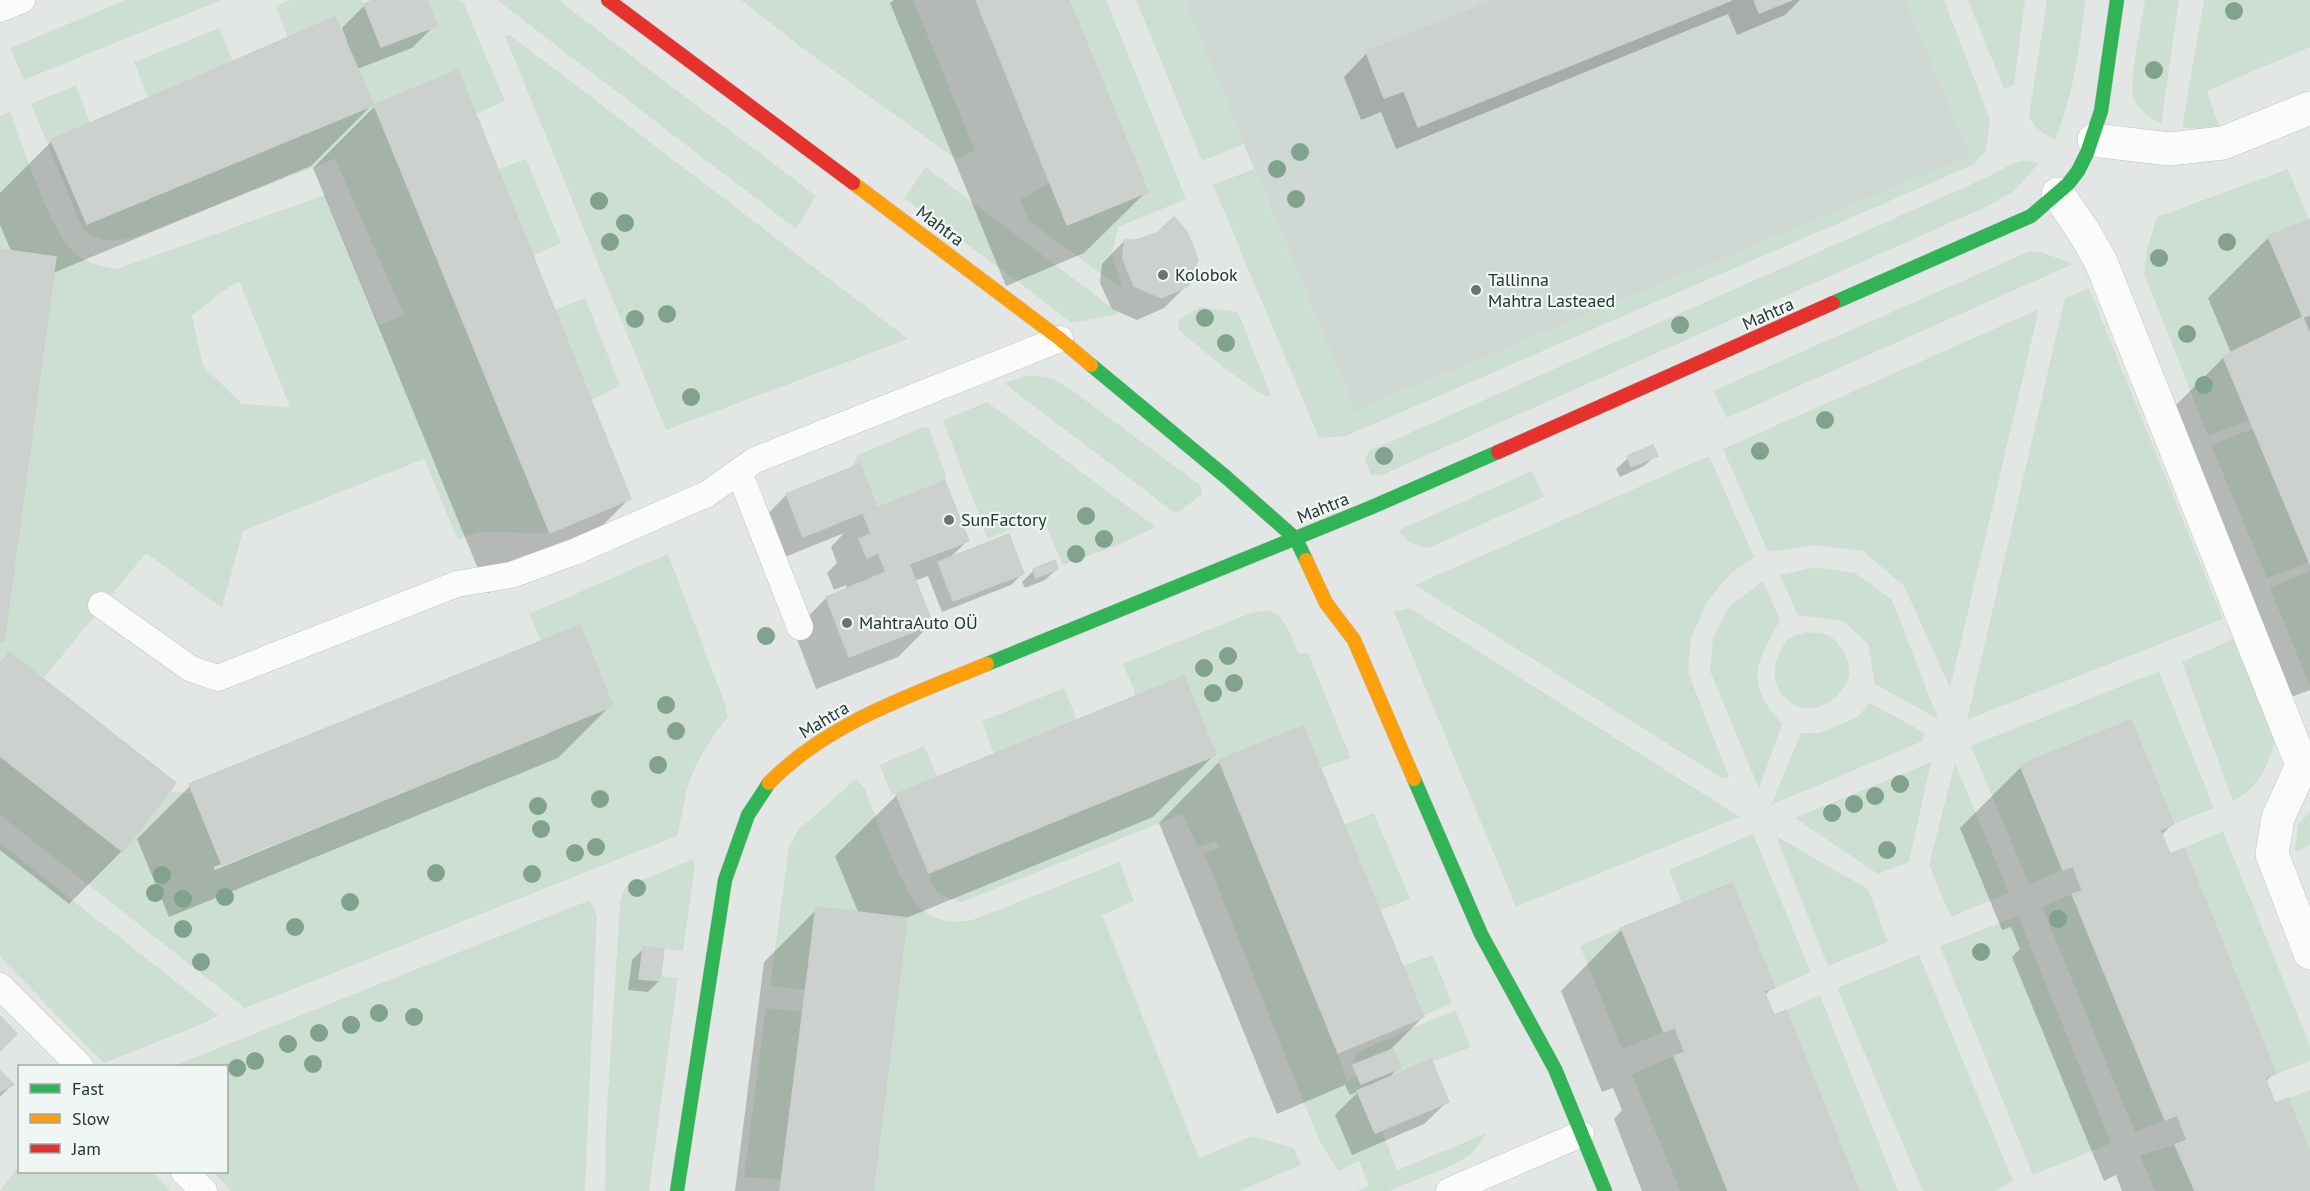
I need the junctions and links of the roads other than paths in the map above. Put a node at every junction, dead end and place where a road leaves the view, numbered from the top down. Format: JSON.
{"nodes":[{"id":1,"x":22,"y":0,"type":"edge"},
{"id":2,"x":608,"y":0,"type":"edge"},
{"id":3,"x":2117,"y":0,"type":"edge"},
{"id":4,"x":0,"y":9,"type":"edge"},
{"id":5,"x":2310,"y":108,"type":"edge"},
{"id":6,"x":2094,"y":140,"type":"junction"},
{"id":7,"x":2058,"y":194,"type":"junction"},
{"id":8,"x":1060,"y":339,"type":"junction"},
{"id":9,"x":739,"y":472,"type":"junction"},
{"id":10,"x":1296,"y":539,"type":"junction"},
{"id":11,"x":101,"y":605,"type":"dead end"},
{"id":12,"x":800,"y":627,"type":"dead end"},
{"id":13,"x":2306,"y":765,"type":"edge"},
{"id":14,"x":2310,"y":953,"type":"edge"},
{"id":15,"x":0,"y":986,"type":"edge"},
{"id":16,"x":79,"y":1065,"type":"edge"},
{"id":17,"x":1581,"y":1134,"type":"junction"},
{"id":18,"x":185,"y":1173,"type":"edge"},
{"id":19,"x":204,"y":1191,"type":"edge"},
{"id":20,"x":677,"y":1191,"type":"edge"},
{"id":21,"x":1449,"y":1191,"type":"edge"},
{"id":22,"x":1605,"y":1191,"type":"edge"}],
"edges":[{"from":1,"to":4,"type":"lane"},
{"from":2,"to":8,"type":"street","name":"Mahtra"},
{"from":3,"to":6,"type":"street","name":"Mahtra"},
{"from":5,"to":6,"type":"street"},
{"from":6,"to":7,"type":"street","name":"Mahtra"},
{"from":7,"to":10,"type":"street","name":"Mahtra"},
{"from":7,"to":13,"type":"street"},
{"from":8,"to":9,"type":"lane"},
{"from":8,"to":10,"type":"street","name":"Mahtra"},
{"from":9,"to":11,"type":"lane"},
{"from":9,"to":12,"type":"lane"},
{"from":10,"to":17,"type":"street"},
{"from":10,"to":20,"type":"street","name":"Mahtra"},
{"from":13,"to":14,"type":"street"},
{"from":15,"to":16,"type":"lane"},
{"from":17,"to":21,"type":"lane"},
{"from":17,"to":22,"type":"street"},
{"from":18,"to":19,"type":"lane"}]}
